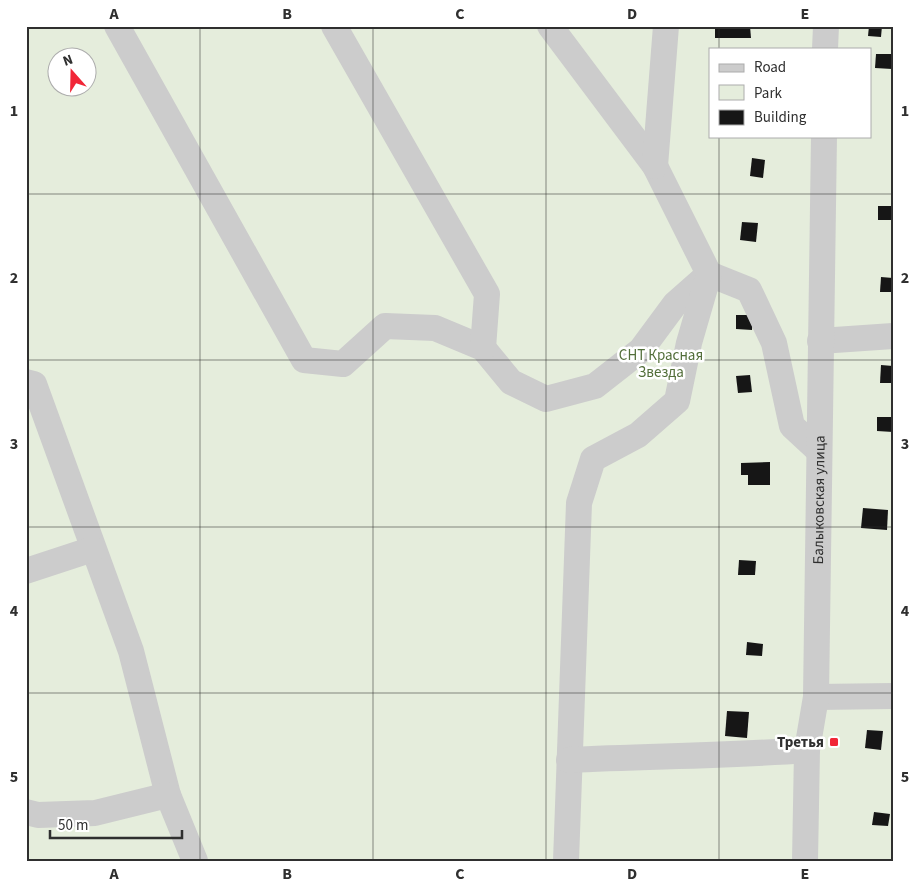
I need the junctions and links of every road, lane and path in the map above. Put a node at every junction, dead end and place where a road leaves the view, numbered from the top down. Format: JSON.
{"nodes":[{"id":1,"x":117,"y":26,"type":"edge"},
{"id":2,"x":334,"y":26,"type":"edge"},
{"id":3,"x":550,"y":26,"type":"edge"},
{"id":4,"x":666,"y":26,"type":"edge"},
{"id":5,"x":826,"y":26,"type":"edge"},
{"id":6,"x":826,"y":48,"type":"edge"},
{"id":7,"x":824,"y":138,"type":"edge"},
{"id":8,"x":655,"y":166,"type":"junction"},
{"id":9,"x":709,"y":274,"type":"junction"},
{"id":10,"x":893,"y":336,"type":"edge"},
{"id":11,"x":820,"y":340,"type":"junction"},
{"id":12,"x":483,"y":348,"type":"junction"},
{"id":13,"x":26,"y":382,"type":"edge"},
{"id":14,"x":819,"y":451,"type":"junction"},
{"id":15,"x":93,"y":549,"type":"junction"},
{"id":16,"x":26,"y":571,"type":"edge"},
{"id":17,"x":893,"y":696,"type":"edge"},
{"id":18,"x":816,"y":697,"type":"junction"},
{"id":19,"x":807,"y":750,"type":"junction"},
{"id":20,"x":569,"y":760,"type":"junction"},
{"id":21,"x":168,"y":795,"type":"junction"},
{"id":22,"x":26,"y":812,"type":"edge"},
{"id":23,"x":195,"y":861,"type":"edge"},
{"id":24,"x":566,"y":861,"type":"edge"},
{"id":25,"x":805,"y":861,"type":"edge"}],
"edges":[{"from":1,"to":12,"type":"street"},
{"from":2,"to":12,"type":"street"},
{"from":3,"to":8,"type":"street"},
{"from":4,"to":8,"type":"street"},
{"from":5,"to":6,"type":"street"},
{"from":7,"to":11,"type":"street","name":"Балыковская улица"},
{"from":8,"to":9,"type":"street"},
{"from":9,"to":12,"type":"street"},
{"from":9,"to":14,"type":"street"},
{"from":9,"to":20,"type":"street"},
{"from":10,"to":11,"type":"street"},
{"from":11,"to":14,"type":"street","name":"Балыковская улица"},
{"from":13,"to":15,"type":"street"},
{"from":14,"to":18,"type":"street","name":"Балыковская улица"},
{"from":15,"to":16,"type":"street"},
{"from":15,"to":21,"type":"street"},
{"from":17,"to":18,"type":"street"},
{"from":18,"to":19,"type":"street","name":"Балыковская улица"},
{"from":19,"to":20,"type":"street"},
{"from":19,"to":25,"type":"street","name":"Балыковская улица"},
{"from":20,"to":24,"type":"street"},
{"from":21,"to":22,"type":"street"},
{"from":21,"to":23,"type":"street"}]}
